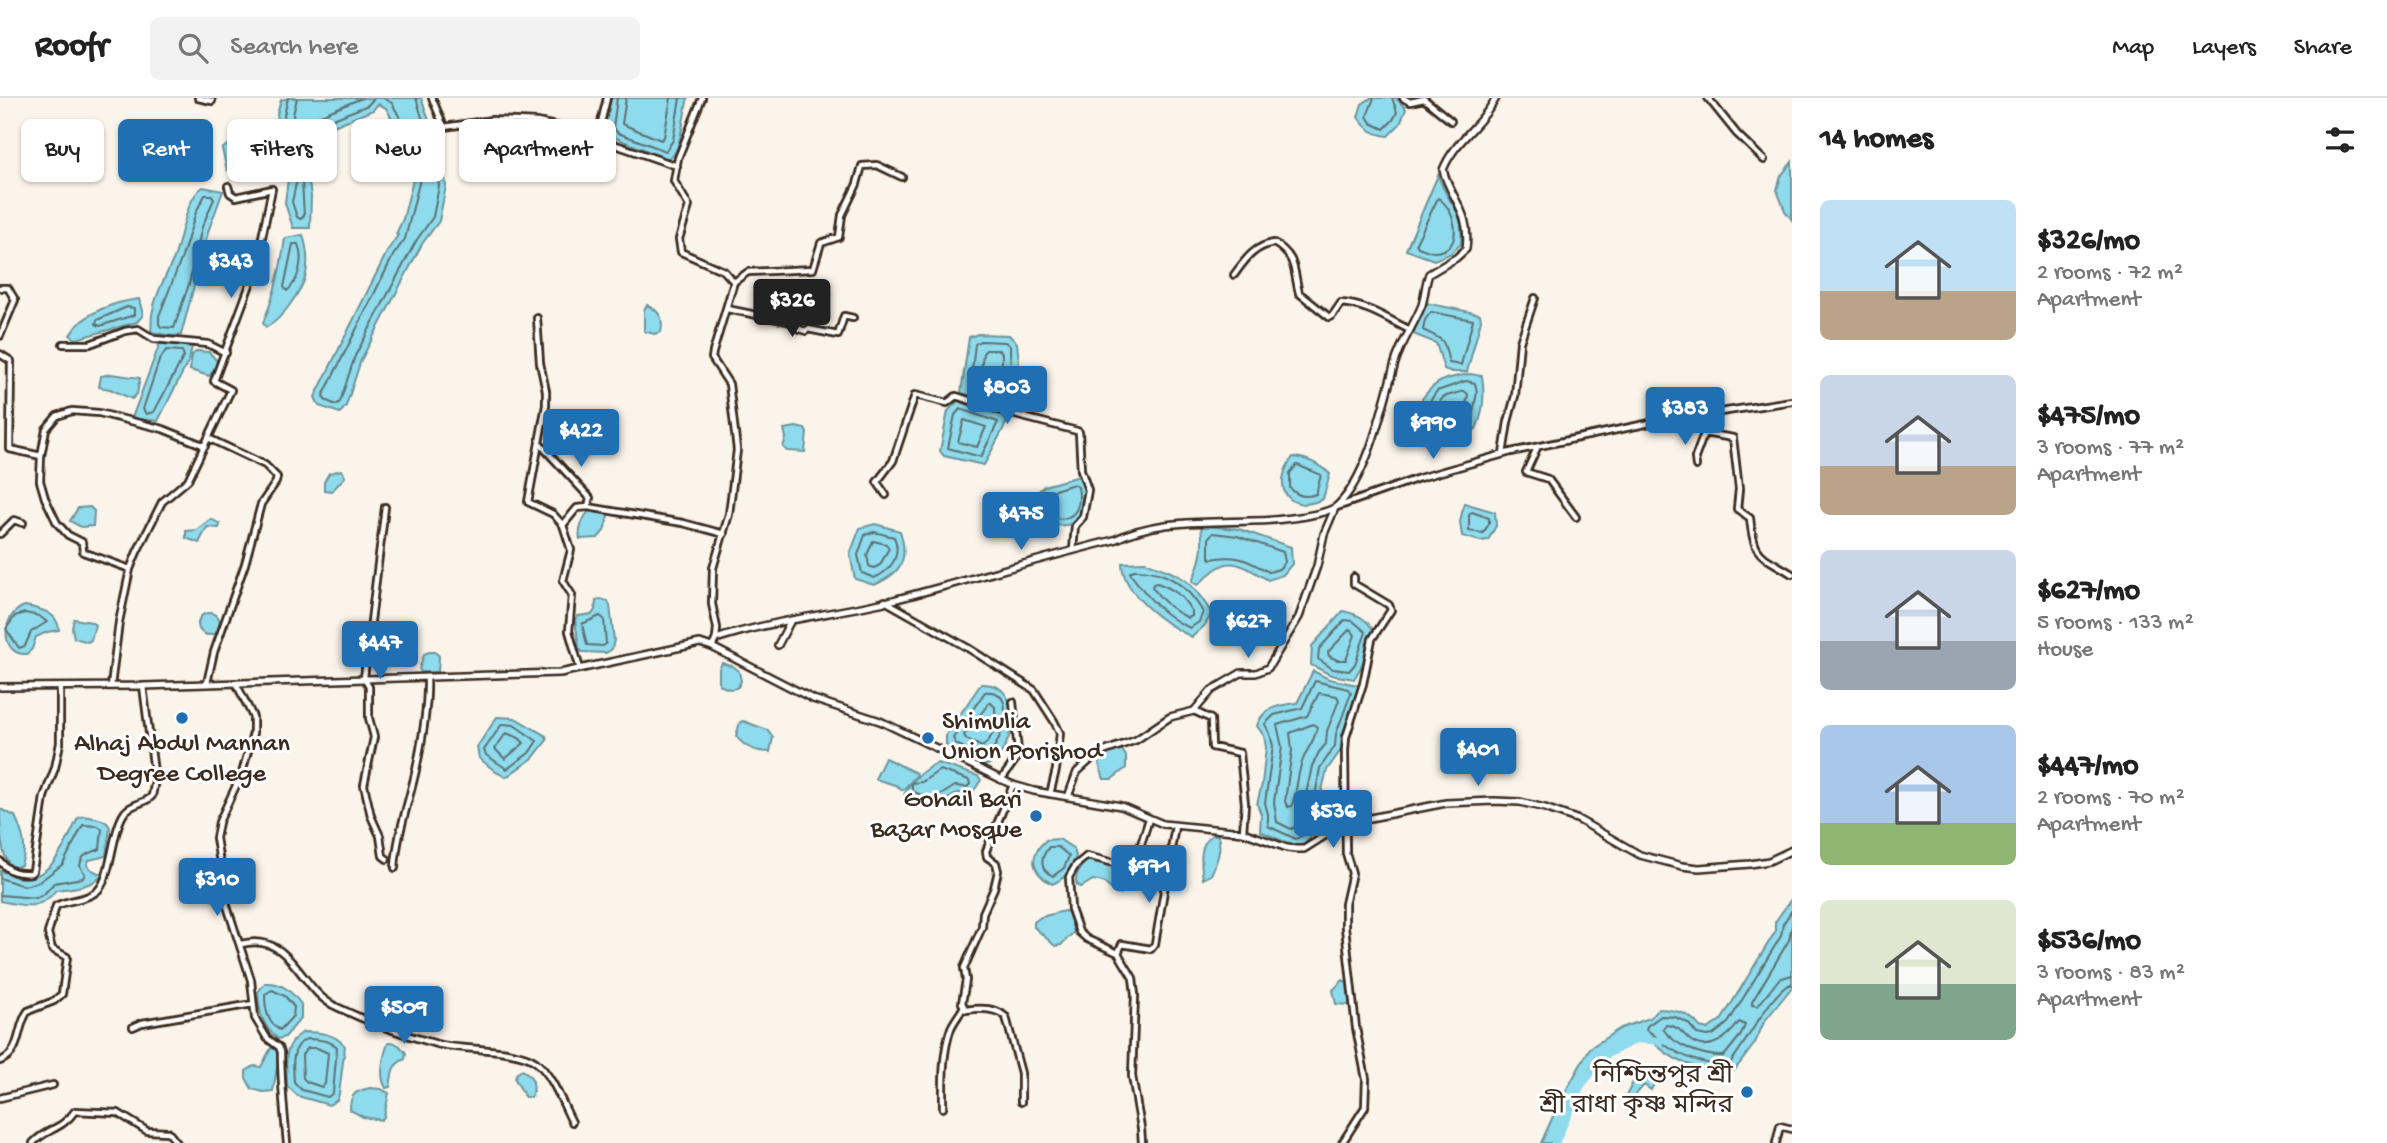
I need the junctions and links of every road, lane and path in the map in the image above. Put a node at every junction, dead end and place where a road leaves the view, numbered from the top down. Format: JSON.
{"nodes":[{"id":1,"x":198,"y":98,"type":"edge"},
{"id":2,"x":432,"y":98,"type":"edge"},
{"id":3,"x":607,"y":98,"type":"edge"},
{"id":4,"x":702,"y":98,"type":"edge"},
{"id":5,"x":1403,"y":98,"type":"edge"},
{"id":6,"x":1496,"y":98,"type":"edge"},
{"id":7,"x":1708,"y":98,"type":"edge"},
{"id":8,"x":214,"y":99,"type":"edge"},
{"id":9,"x":602,"y":119,"type":"edge"},
{"id":10,"x":1451,"y":121,"type":"dead end"},
{"id":11,"x":459,"y":124,"type":"edge"},
{"id":12,"x":616,"y":144,"type":"edge"},
{"id":13,"x":1764,"y":160,"type":"dead end"},
{"id":14,"x":677,"y":166,"type":"junction"},
{"id":15,"x":902,"y":177,"type":"dead end"},
{"id":16,"x":228,"y":186,"type":"dead end"},
{"id":17,"x":1234,"y":275,"type":"dead end"},
{"id":18,"x":734,"y":282,"type":"junction"},
{"id":19,"x":0,"y":288,"type":"edge"},
{"id":20,"x":1535,"y":299,"type":"dead end"},
{"id":21,"x":727,"y":309,"type":"junction"},
{"id":22,"x":537,"y":318,"type":"dead end"},
{"id":23,"x":853,"y":318,"type":"dead end"},
{"id":24,"x":1410,"y":330,"type":"junction"},
{"id":25,"x":0,"y":336,"type":"edge"},
{"id":26,"x":63,"y":344,"type":"dead end"},
{"id":27,"x":226,"y":353,"type":"junction"},
{"id":28,"x":0,"y":354,"type":"edge"},
{"id":29,"x":1792,"y":401,"type":"edge"},
{"id":30,"x":1711,"y":415,"type":"junction"},
{"id":31,"x":1704,"y":433,"type":"junction"},
{"id":32,"x":208,"y":438,"type":"junction"},
{"id":33,"x":539,"y":443,"type":"junction"},
{"id":34,"x":205,"y":446,"type":"junction"},
{"id":35,"x":1537,"y":448,"type":"junction"},
{"id":36,"x":1503,"y":454,"type":"junction"},
{"id":37,"x":41,"y":456,"type":"junction"},
{"id":38,"x":1696,"y":466,"type":"dead end"},
{"id":39,"x":886,"y":495,"type":"dead end"},
{"id":40,"x":386,"y":507,"type":"dead end"},
{"id":41,"x":1336,"y":507,"type":"junction"},
{"id":42,"x":589,"y":508,"type":"junction"},
{"id":43,"x":1576,"y":517,"type":"dead end"},
{"id":44,"x":23,"y":523,"type":"dead end"},
{"id":45,"x":563,"y":525,"type":"junction"},
{"id":46,"x":0,"y":534,"type":"edge"},
{"id":47,"x":724,"y":534,"type":"junction"},
{"id":48,"x":1073,"y":550,"type":"junction"},
{"id":49,"x":130,"y":569,"type":"junction"},
{"id":50,"x":1792,"y":574,"type":"edge"},
{"id":51,"x":1354,"y":577,"type":"dead end"},
{"id":52,"x":885,"y":601,"type":"junction"},
{"id":53,"x":790,"y":622,"type":"junction"},
{"id":54,"x":716,"y":639,"type":"junction"},
{"id":55,"x":778,"y":645,"type":"dead end"},
{"id":56,"x":712,"y":647,"type":"junction"},
{"id":57,"x":580,"y":670,"type":"junction"},
{"id":58,"x":427,"y":677,"type":"junction"},
{"id":59,"x":364,"y":678,"type":"junction"},
{"id":60,"x":206,"y":683,"type":"junction"},
{"id":61,"x":236,"y":683,"type":"junction"},
{"id":62,"x":111,"y":686,"type":"junction"},
{"id":63,"x":143,"y":686,"type":"junction"},
{"id":64,"x":0,"y":687,"type":"edge"},
{"id":65,"x":60,"y":687,"type":"junction"},
{"id":66,"x":1013,"y":702,"type":"dead end"},
{"id":67,"x":1195,"y":711,"type":"junction"},
{"id":68,"x":1002,"y":780,"type":"junction"},
{"id":69,"x":1013,"y":785,"type":"junction"},
{"id":70,"x":1050,"y":794,"type":"junction"},
{"id":71,"x":1068,"y":797,"type":"junction"},
{"id":72,"x":1149,"y":819,"type":"junction"},
{"id":73,"x":1345,"y":823,"type":"junction"},
{"id":74,"x":1175,"y":826,"type":"junction"},
{"id":75,"x":1243,"y":832,"type":"junction"},
{"id":76,"x":1792,"y":850,"type":"edge"},
{"id":77,"x":387,"y":859,"type":"dead end"},
{"id":78,"x":0,"y":861,"type":"edge"},
{"id":79,"x":395,"y":868,"type":"dead end"},
{"id":80,"x":241,"y":944,"type":"junction"},
{"id":81,"x":1118,"y":953,"type":"junction"},
{"id":82,"x":253,"y":1004,"type":"junction"},
{"id":83,"x":963,"y":1008,"type":"junction"},
{"id":84,"x":133,"y":1027,"type":"dead end"},
{"id":85,"x":0,"y":1061,"type":"edge"},
{"id":86,"x":53,"y":1085,"type":"dead end"},
{"id":87,"x":0,"y":1098,"type":"edge"},
{"id":88,"x":1021,"y":1102,"type":"dead end"},
{"id":89,"x":943,"y":1108,"type":"dead end"},
{"id":90,"x":572,"y":1122,"type":"dead end"},
{"id":91,"x":1792,"y":1129,"type":"edge"},
{"id":92,"x":33,"y":1143,"type":"edge"},
{"id":93,"x":177,"y":1143,"type":"edge"},
{"id":94,"x":287,"y":1143,"type":"edge"},
{"id":95,"x":1142,"y":1143,"type":"edge"},
{"id":96,"x":1342,"y":1143,"type":"edge"},
{"id":97,"x":1776,"y":1143,"type":"edge"}],
"edges":[{"from":1,"to":8,"type":"street"},
{"from":2,"to":11,"type":"street"},
{"from":3,"to":9,"type":"street"},
{"from":4,"to":14,"type":"street"},
{"from":5,"to":10,"type":"street"},
{"from":6,"to":24,"type":"street"},
{"from":7,"to":13,"type":"street"},
{"from":12,"to":14,"type":"street"},
{"from":14,"to":18,"type":"street"},
{"from":15,"to":18,"type":"street"},
{"from":16,"to":27,"type":"street"},
{"from":17,"to":24,"type":"street"},
{"from":18,"to":21,"type":"street"},
{"from":19,"to":25,"type":"street"},
{"from":20,"to":36,"type":"street"},
{"from":21,"to":23,"type":"street"},
{"from":21,"to":47,"type":"street"},
{"from":22,"to":33,"type":"street"},
{"from":24,"to":41,"type":"street"},
{"from":26,"to":27,"type":"street"},
{"from":27,"to":32,"type":"street"},
{"from":28,"to":37,"type":"street"},
{"from":29,"to":30,"type":"street"},
{"from":30,"to":31,"type":"street"},
{"from":30,"to":35,"type":"street"},
{"from":31,"to":38,"type":"street"},
{"from":31,"to":50,"type":"street"},
{"from":32,"to":34,"type":"street"},
{"from":32,"to":60,"type":"street"},
{"from":33,"to":42,"type":"street"},
{"from":33,"to":45,"type":"street"},
{"from":34,"to":37,"type":"street"},
{"from":34,"to":49,"type":"street"},
{"from":35,"to":36,"type":"street"},
{"from":35,"to":43,"type":"street"},
{"from":36,"to":41,"type":"street"},
{"from":37,"to":49,"type":"street"},
{"from":39,"to":48,"type":"street"},
{"from":40,"to":59,"type":"street"},
{"from":41,"to":48,"type":"street"},
{"from":41,"to":67,"type":"street"},
{"from":42,"to":45,"type":"street"},
{"from":42,"to":47,"type":"street"},
{"from":44,"to":46,"type":"street"},
{"from":45,"to":57,"type":"street"},
{"from":47,"to":54,"type":"street"},
{"from":48,"to":52,"type":"street"},
{"from":49,"to":62,"type":"street"},
{"from":51,"to":73,"type":"street"},
{"from":52,"to":53,"type":"street"},
{"from":52,"to":70,"type":"street"},
{"from":53,"to":54,"type":"street"},
{"from":53,"to":55,"type":"street"},
{"from":54,"to":56,"type":"street"},
{"from":56,"to":57,"type":"street"},
{"from":56,"to":68,"type":"street"},
{"from":57,"to":58,"type":"street"},
{"from":58,"to":59,"type":"street"},
{"from":58,"to":79,"type":"street"},
{"from":59,"to":61,"type":"street"},
{"from":59,"to":77,"type":"street"},
{"from":60,"to":61,"type":"street"},
{"from":60,"to":63,"type":"street"},
{"from":61,"to":80,"type":"street"},
{"from":62,"to":63,"type":"street"},
{"from":62,"to":65,"type":"street"},
{"from":63,"to":85,"type":"street"},
{"from":64,"to":65,"type":"street"},
{"from":65,"to":78,"type":"street"},
{"from":66,"to":68,"type":"street"},
{"from":67,"to":71,"type":"street"},
{"from":67,"to":75,"type":"street"},
{"from":68,"to":69,"type":"street"},
{"from":69,"to":70,"type":"street"},
{"from":69,"to":83,"type":"street"},
{"from":70,"to":71,"type":"street"},
{"from":71,"to":72,"type":"street"},
{"from":72,"to":74,"type":"street"},
{"from":72,"to":81,"type":"street"},
{"from":73,"to":75,"type":"street"},
{"from":73,"to":76,"type":"street"},
{"from":73,"to":96,"type":"street"},
{"from":74,"to":75,"type":"street"},
{"from":74,"to":81,"type":"street"},
{"from":80,"to":82,"type":"street"},
{"from":80,"to":90,"type":"street"},
{"from":81,"to":95,"type":"street"},
{"from":82,"to":84,"type":"street"},
{"from":82,"to":94,"type":"street"},
{"from":83,"to":88,"type":"street"},
{"from":83,"to":89,"type":"street"},
{"from":86,"to":87,"type":"street"},
{"from":91,"to":97,"type":"street"},
{"from":92,"to":93,"type":"street"}]}
